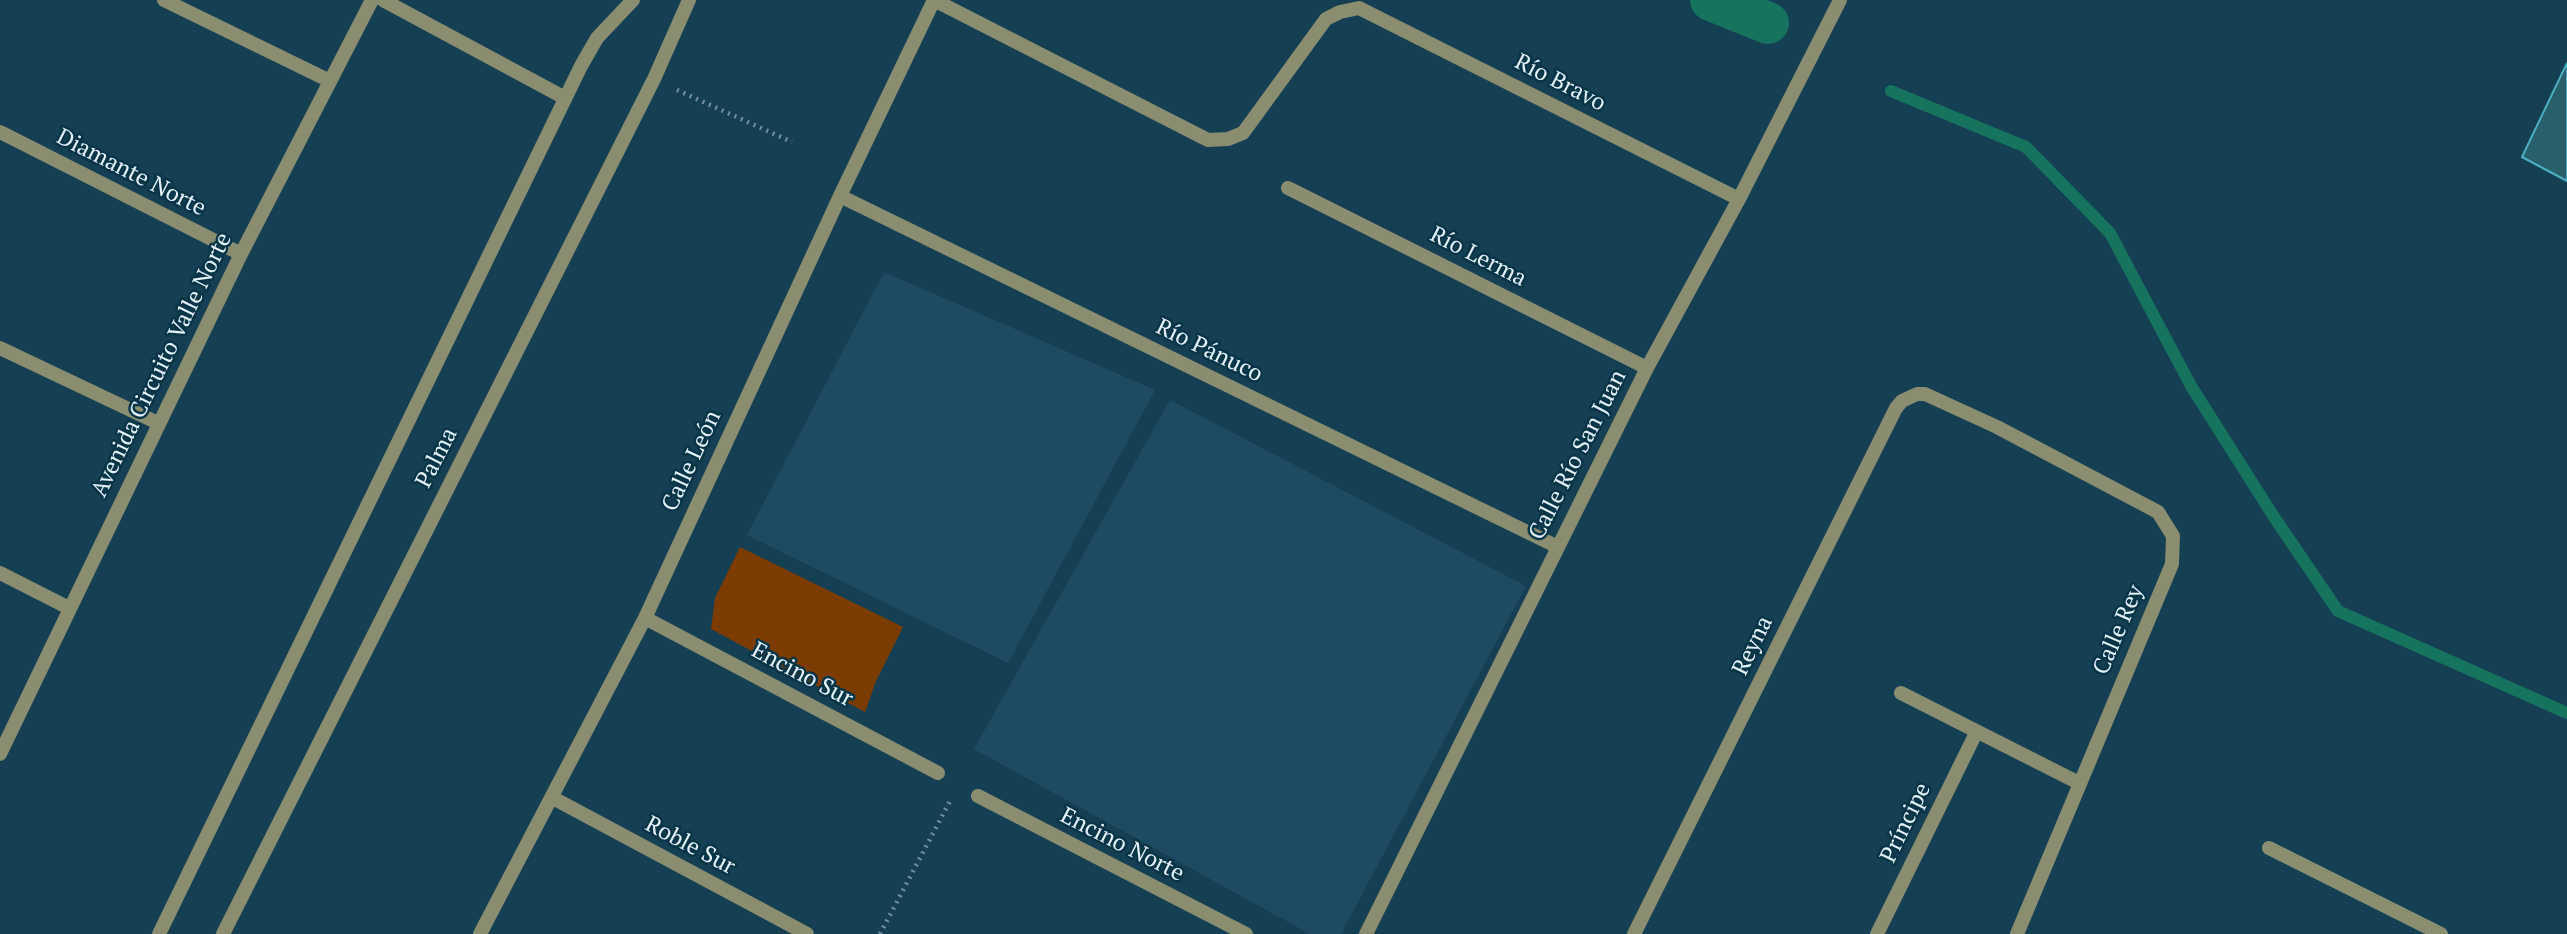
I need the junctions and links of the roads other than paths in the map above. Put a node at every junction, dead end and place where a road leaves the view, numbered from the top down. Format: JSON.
{"nodes":[{"id":1,"x":164,"y":0,"type":"edge"},
{"id":2,"x":372,"y":0,"type":"edge"},
{"id":3,"x":383,"y":0,"type":"edge"},
{"id":4,"x":633,"y":0,"type":"edge"},
{"id":5,"x":689,"y":0,"type":"edge"},
{"id":6,"x":934,"y":0,"type":"edge"},
{"id":7,"x":1840,"y":0,"type":"edge"},
{"id":8,"x":330,"y":81,"type":"junction"},
{"id":9,"x":565,"y":98,"type":"junction"},
{"id":10,"x":0,"y":132,"type":"edge"},
{"id":11,"x":1288,"y":188,"type":"dead end"},
{"id":12,"x":840,"y":196,"type":"junction"},
{"id":13,"x":1740,"y":199,"type":"junction"},
{"id":14,"x":241,"y":254,"type":"junction"},
{"id":15,"x":0,"y":348,"type":"edge"},
{"id":16,"x":1647,"y":368,"type":"junction"},
{"id":17,"x":1925,"y":394,"type":"joint"},
{"id":18,"x":158,"y":423,"type":"junction"},
{"id":19,"x":1558,"y":547,"type":"junction"},
{"id":20,"x":0,"y":573,"type":"edge"},
{"id":21,"x":69,"y":608,"type":"junction"},
{"id":22,"x":645,"y":618,"type":"junction"},
{"id":23,"x":1901,"y":693,"type":"dead end"},
{"id":24,"x":1976,"y":733,"type":"junction"},
{"id":25,"x":0,"y":754,"type":"edge"},
{"id":26,"x":938,"y":774,"type":"dead end"},
{"id":27,"x":2079,"y":783,"type":"junction"},
{"id":28,"x":978,"y":796,"type":"dead end"},
{"id":29,"x":553,"y":798,"type":"junction"},
{"id":30,"x":2269,"y":848,"type":"dead end"},
{"id":31,"x":159,"y":934,"type":"edge"},
{"id":32,"x":223,"y":934,"type":"edge"},
{"id":33,"x":480,"y":934,"type":"edge"},
{"id":34,"x":807,"y":934,"type":"edge"},
{"id":35,"x":1246,"y":934,"type":"edge"},
{"id":36,"x":1366,"y":934,"type":"edge"},
{"id":37,"x":1634,"y":934,"type":"edge"},
{"id":38,"x":1877,"y":934,"type":"edge"},
{"id":39,"x":2017,"y":934,"type":"edge"},
{"id":40,"x":2441,"y":934,"type":"edge"}],
"edges":[{"from":1,"to":8,"type":"street"},
{"from":2,"to":8,"type":"street","name":"Avenida Circuito Valle Norte"},
{"from":3,"to":9,"type":"street"},
{"from":4,"to":9,"type":"street"},
{"from":5,"to":32,"type":"street","name":"Palma"},
{"from":6,"to":12,"type":"street","name":"Calle León"},
{"from":6,"to":13,"type":"street","name":"Río Bravo"},
{"from":7,"to":13,"type":"street","name":"Calle Río San Juan"},
{"from":8,"to":14,"type":"street","name":"Avenida Circuito Valle Norte"},
{"from":9,"to":31,"type":"street"},
{"from":10,"to":14,"type":"street","name":"Diamante Norte"},
{"from":11,"to":16,"type":"street","name":"Río Lerma"},
{"from":12,"to":19,"type":"street","name":"Río Pánuco"},
{"from":12,"to":22,"type":"street","name":"Calle León"},
{"from":13,"to":16,"type":"street","name":"Calle Río San Juan"},
{"from":14,"to":18,"type":"street","name":"Avenida Circuito Valle Norte"},
{"from":15,"to":18,"type":"street"},
{"from":16,"to":19,"type":"street","name":"Calle Río San Juan"},
{"from":17,"to":27,"type":"street","name":"Calle Rey"},
{"from":17,"to":37,"type":"street","name":"Reyna"},
{"from":18,"to":21,"type":"street","name":"Avenida Circuito Valle Norte"},
{"from":19,"to":36,"type":"street","name":"Calle Río San Juan"},
{"from":20,"to":21,"type":"street"},
{"from":21,"to":25,"type":"street","name":"Avenida Circuito Valle Norte"},
{"from":22,"to":26,"type":"street","name":"Encino Sur"},
{"from":22,"to":29,"type":"street","name":"Calle León"},
{"from":23,"to":24,"type":"street"},
{"from":24,"to":27,"type":"street"},
{"from":24,"to":38,"type":"street","name":"Príncipe"},
{"from":27,"to":39,"type":"street","name":"Calle Rey"},
{"from":28,"to":35,"type":"street","name":"Encino Norte"},
{"from":29,"to":33,"type":"street","name":"Calle León"},
{"from":29,"to":34,"type":"street","name":"Roble Sur"},
{"from":30,"to":40,"type":"street"}]}
